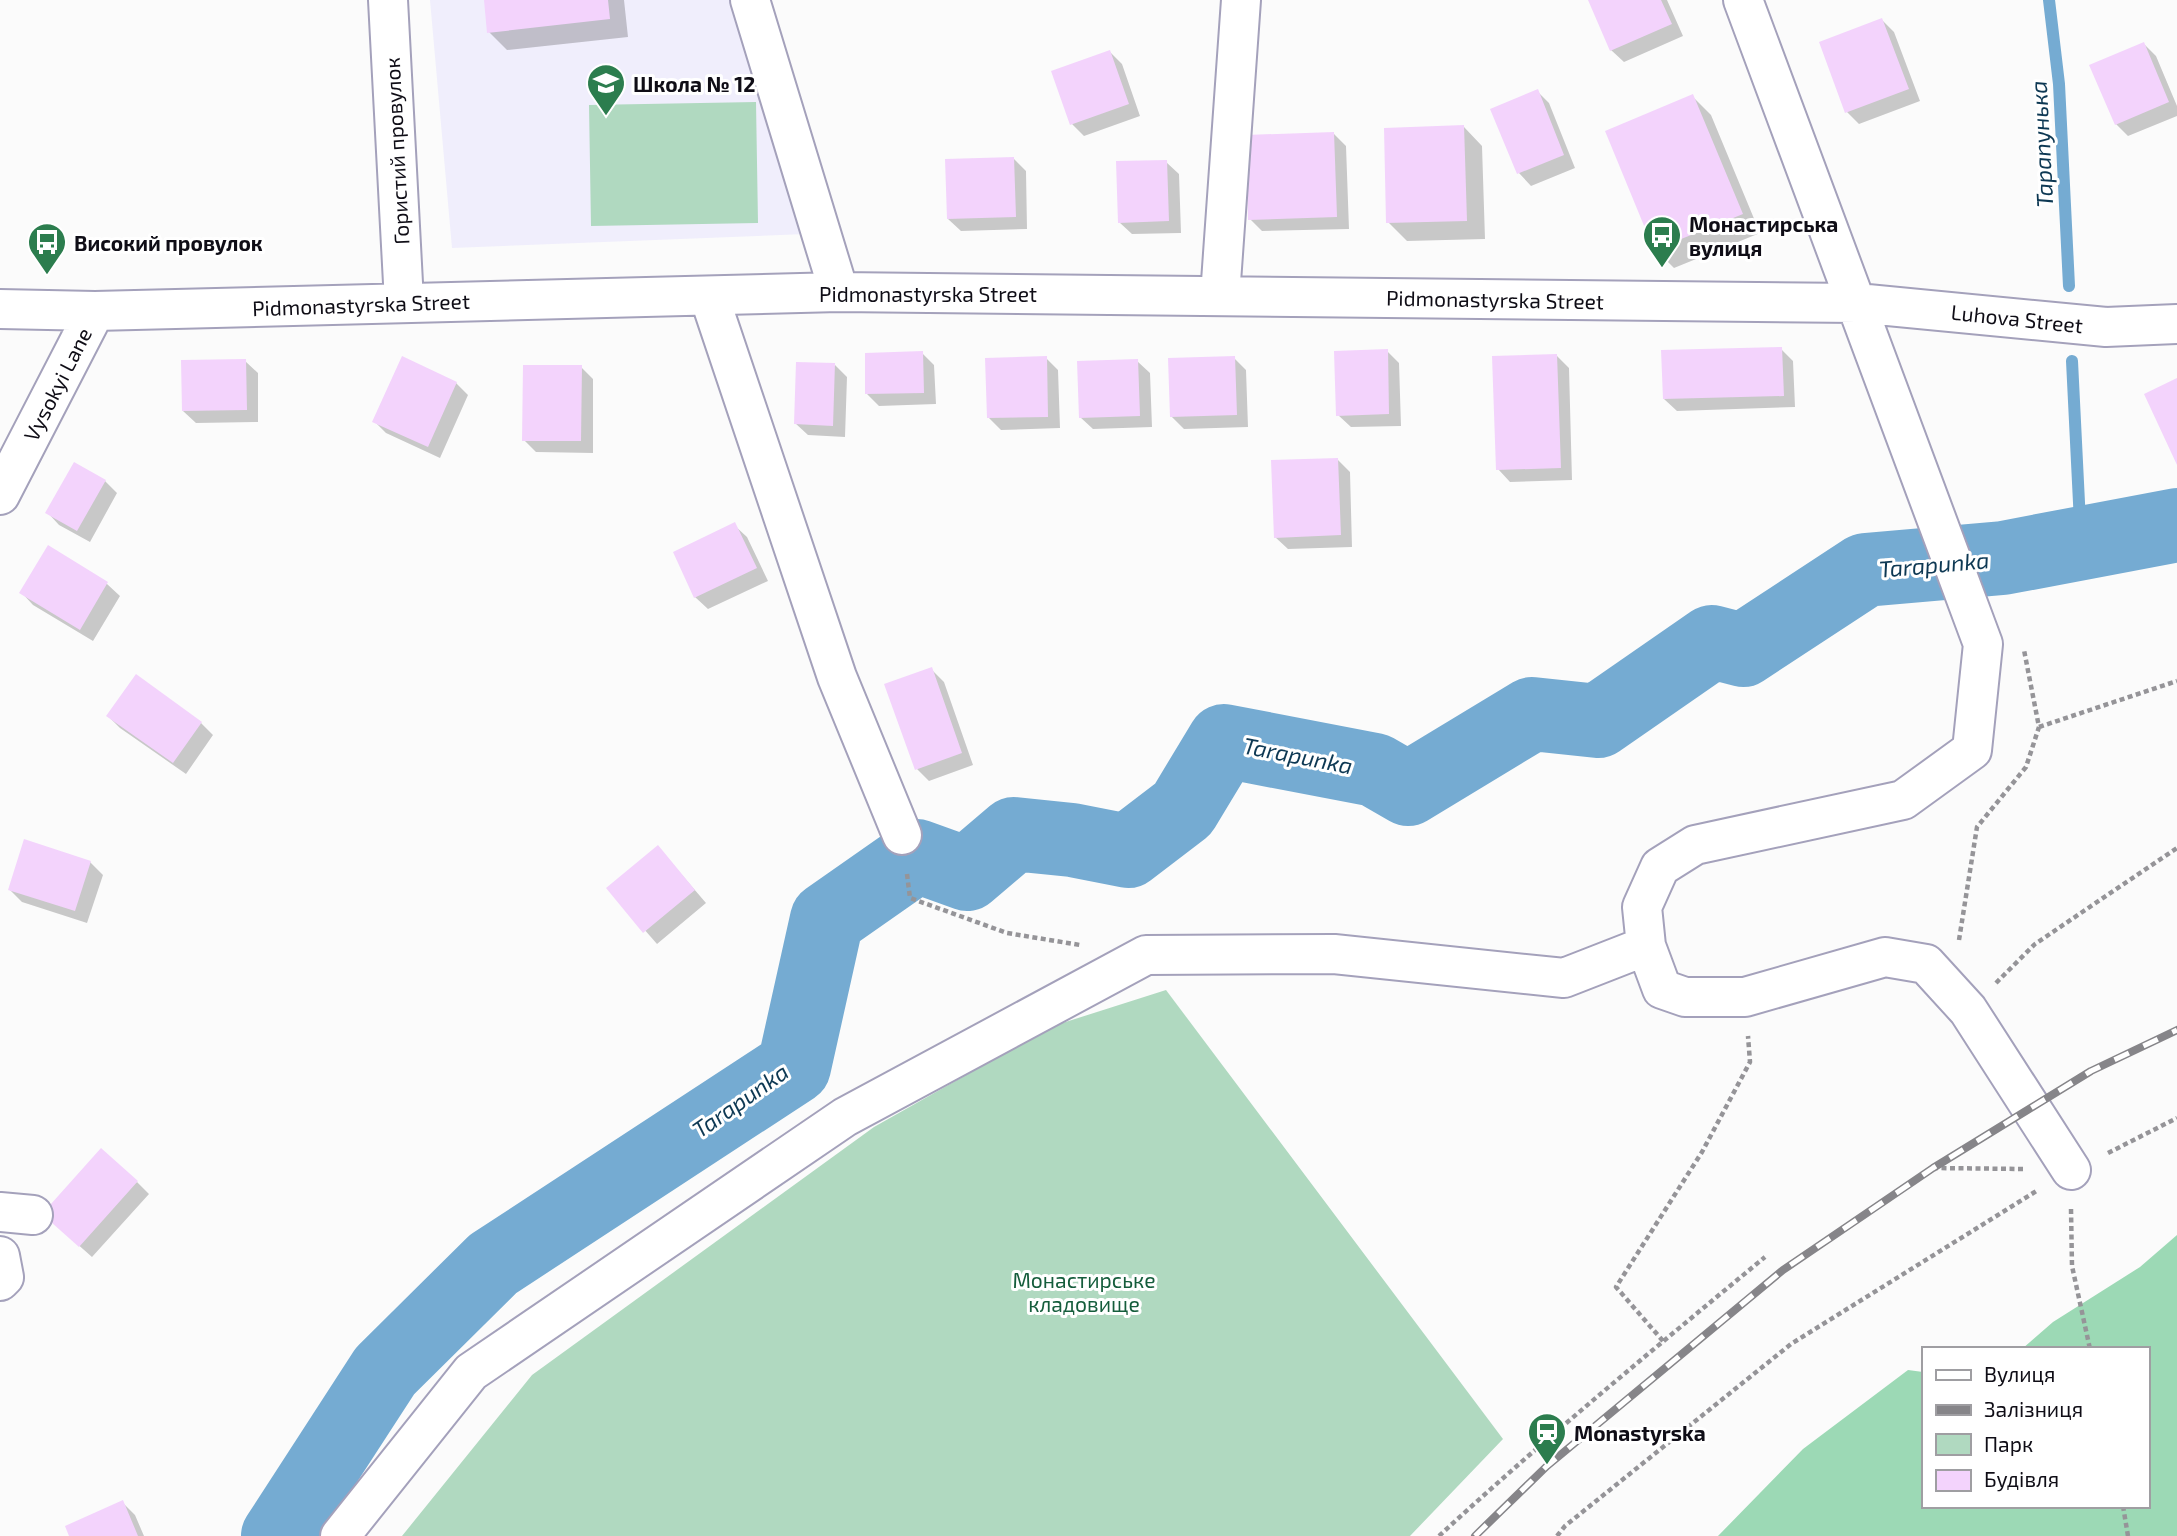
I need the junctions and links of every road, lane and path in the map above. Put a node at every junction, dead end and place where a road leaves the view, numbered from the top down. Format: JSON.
{"nodes":[{"id":1,"x":388,"y":0,"type":"edge"},
{"id":2,"x":750,"y":0,"type":"edge"},
{"id":3,"x":1241,"y":0,"type":"edge"},
{"id":4,"x":1743,"y":0,"type":"edge"},
{"id":5,"x":839,"y":292,"type":"junction"},
{"id":6,"x":709,"y":296,"type":"junction"},
{"id":7,"x":1220,"y":296,"type":"junction"},
{"id":8,"x":404,"y":302,"type":"junction"},
{"id":9,"x":1857,"y":303,"type":"junction"},
{"id":10,"x":0,"y":309,"type":"edge"},
{"id":11,"x":95,"y":311,"type":"junction"},
{"id":12,"x":2177,"y":324,"type":"edge"},
{"id":13,"x":0,"y":495,"type":"edge"},
{"id":14,"x":2021,"y":638,"type":"dead end"},
{"id":15,"x":2177,"y":681,"type":"edge"},
{"id":16,"x":2039,"y":727,"type":"junction"},
{"id":17,"x":902,"y":835,"type":"dead end"},
{"id":18,"x":2177,"y":848,"type":"edge"},
{"id":19,"x":910,"y":898,"type":"dead end"},
{"id":20,"x":1959,"y":942,"type":"dead end"},
{"id":21,"x":1083,"y":945,"type":"dead end"},
{"id":22,"x":1646,"y":946,"type":"junction"},
{"id":23,"x":1745,"y":997,"type":"junction"},
{"id":24,"x":1968,"y":1010,"type":"junction"},
{"id":25,"x":2177,"y":1118,"type":"edge"},
{"id":26,"x":1933,"y":1168,"type":"dead end"},
{"id":27,"x":2071,"y":1170,"type":"junction"},
{"id":28,"x":0,"y":1256,"type":"edge"},
{"id":29,"x":1765,"y":1257,"type":"dead end"},
{"id":30,"x":0,"y":1281,"type":"edge"},
{"id":31,"x":1663,"y":1341,"type":"junction"},
{"id":32,"x":2090,"y":1347,"type":"edge"},
{"id":33,"x":2123,"y":1508,"type":"edge"},
{"id":34,"x":340,"y":1536,"type":"edge"},
{"id":35,"x":1440,"y":1536,"type":"edge"},
{"id":36,"x":1557,"y":1536,"type":"edge"},
{"id":37,"x":2128,"y":1536,"type":"edge"}],
"edges":[{"from":1,"to":8,"type":"street","name":"Гористий провулок"},
{"from":2,"to":5,"type":"street"},
{"from":3,"to":7,"type":"street"},
{"from":4,"to":9,"type":"street"},
{"from":5,"to":6,"type":"street","name":"Pidmonastyrska Street"},
{"from":5,"to":7,"type":"street","name":"Pidmonastyrska Street"},
{"from":6,"to":8,"type":"street","name":"Pidmonastyrska Street"},
{"from":6,"to":17,"type":"street"},
{"from":7,"to":9,"type":"street","name":"Pidmonastyrska Street"},
{"from":8,"to":11,"type":"street","name":"Pidmonastyrska Street"},
{"from":9,"to":12,"type":"street","name":"Luhova Street"},
{"from":9,"to":22,"type":"street"},
{"from":10,"to":11,"type":"street","name":"Pidmonastyrska Street"},
{"from":11,"to":13,"type":"street","name":"Vysokyi Lane"},
{"from":14,"to":16,"type":"path"},
{"from":15,"to":16,"type":"path"},
{"from":16,"to":20,"type":"path"},
{"from":18,"to":24,"type":"path"},
{"from":19,"to":21,"type":"path"},
{"from":22,"to":23,"type":"street"},
{"from":22,"to":34,"type":"street"},
{"from":23,"to":24,"type":"street"},
{"from":23,"to":31,"type":"path"},
{"from":24,"to":27,"type":"street"},
{"from":25,"to":27,"type":"path"},
{"from":26,"to":27,"type":"path"},
{"from":27,"to":32,"type":"path"},
{"from":27,"to":36,"type":"path"},
{"from":28,"to":30,"type":"street"},
{"from":29,"to":31,"type":"path"},
{"from":31,"to":35,"type":"path"},
{"from":33,"to":37,"type":"path"}]}
